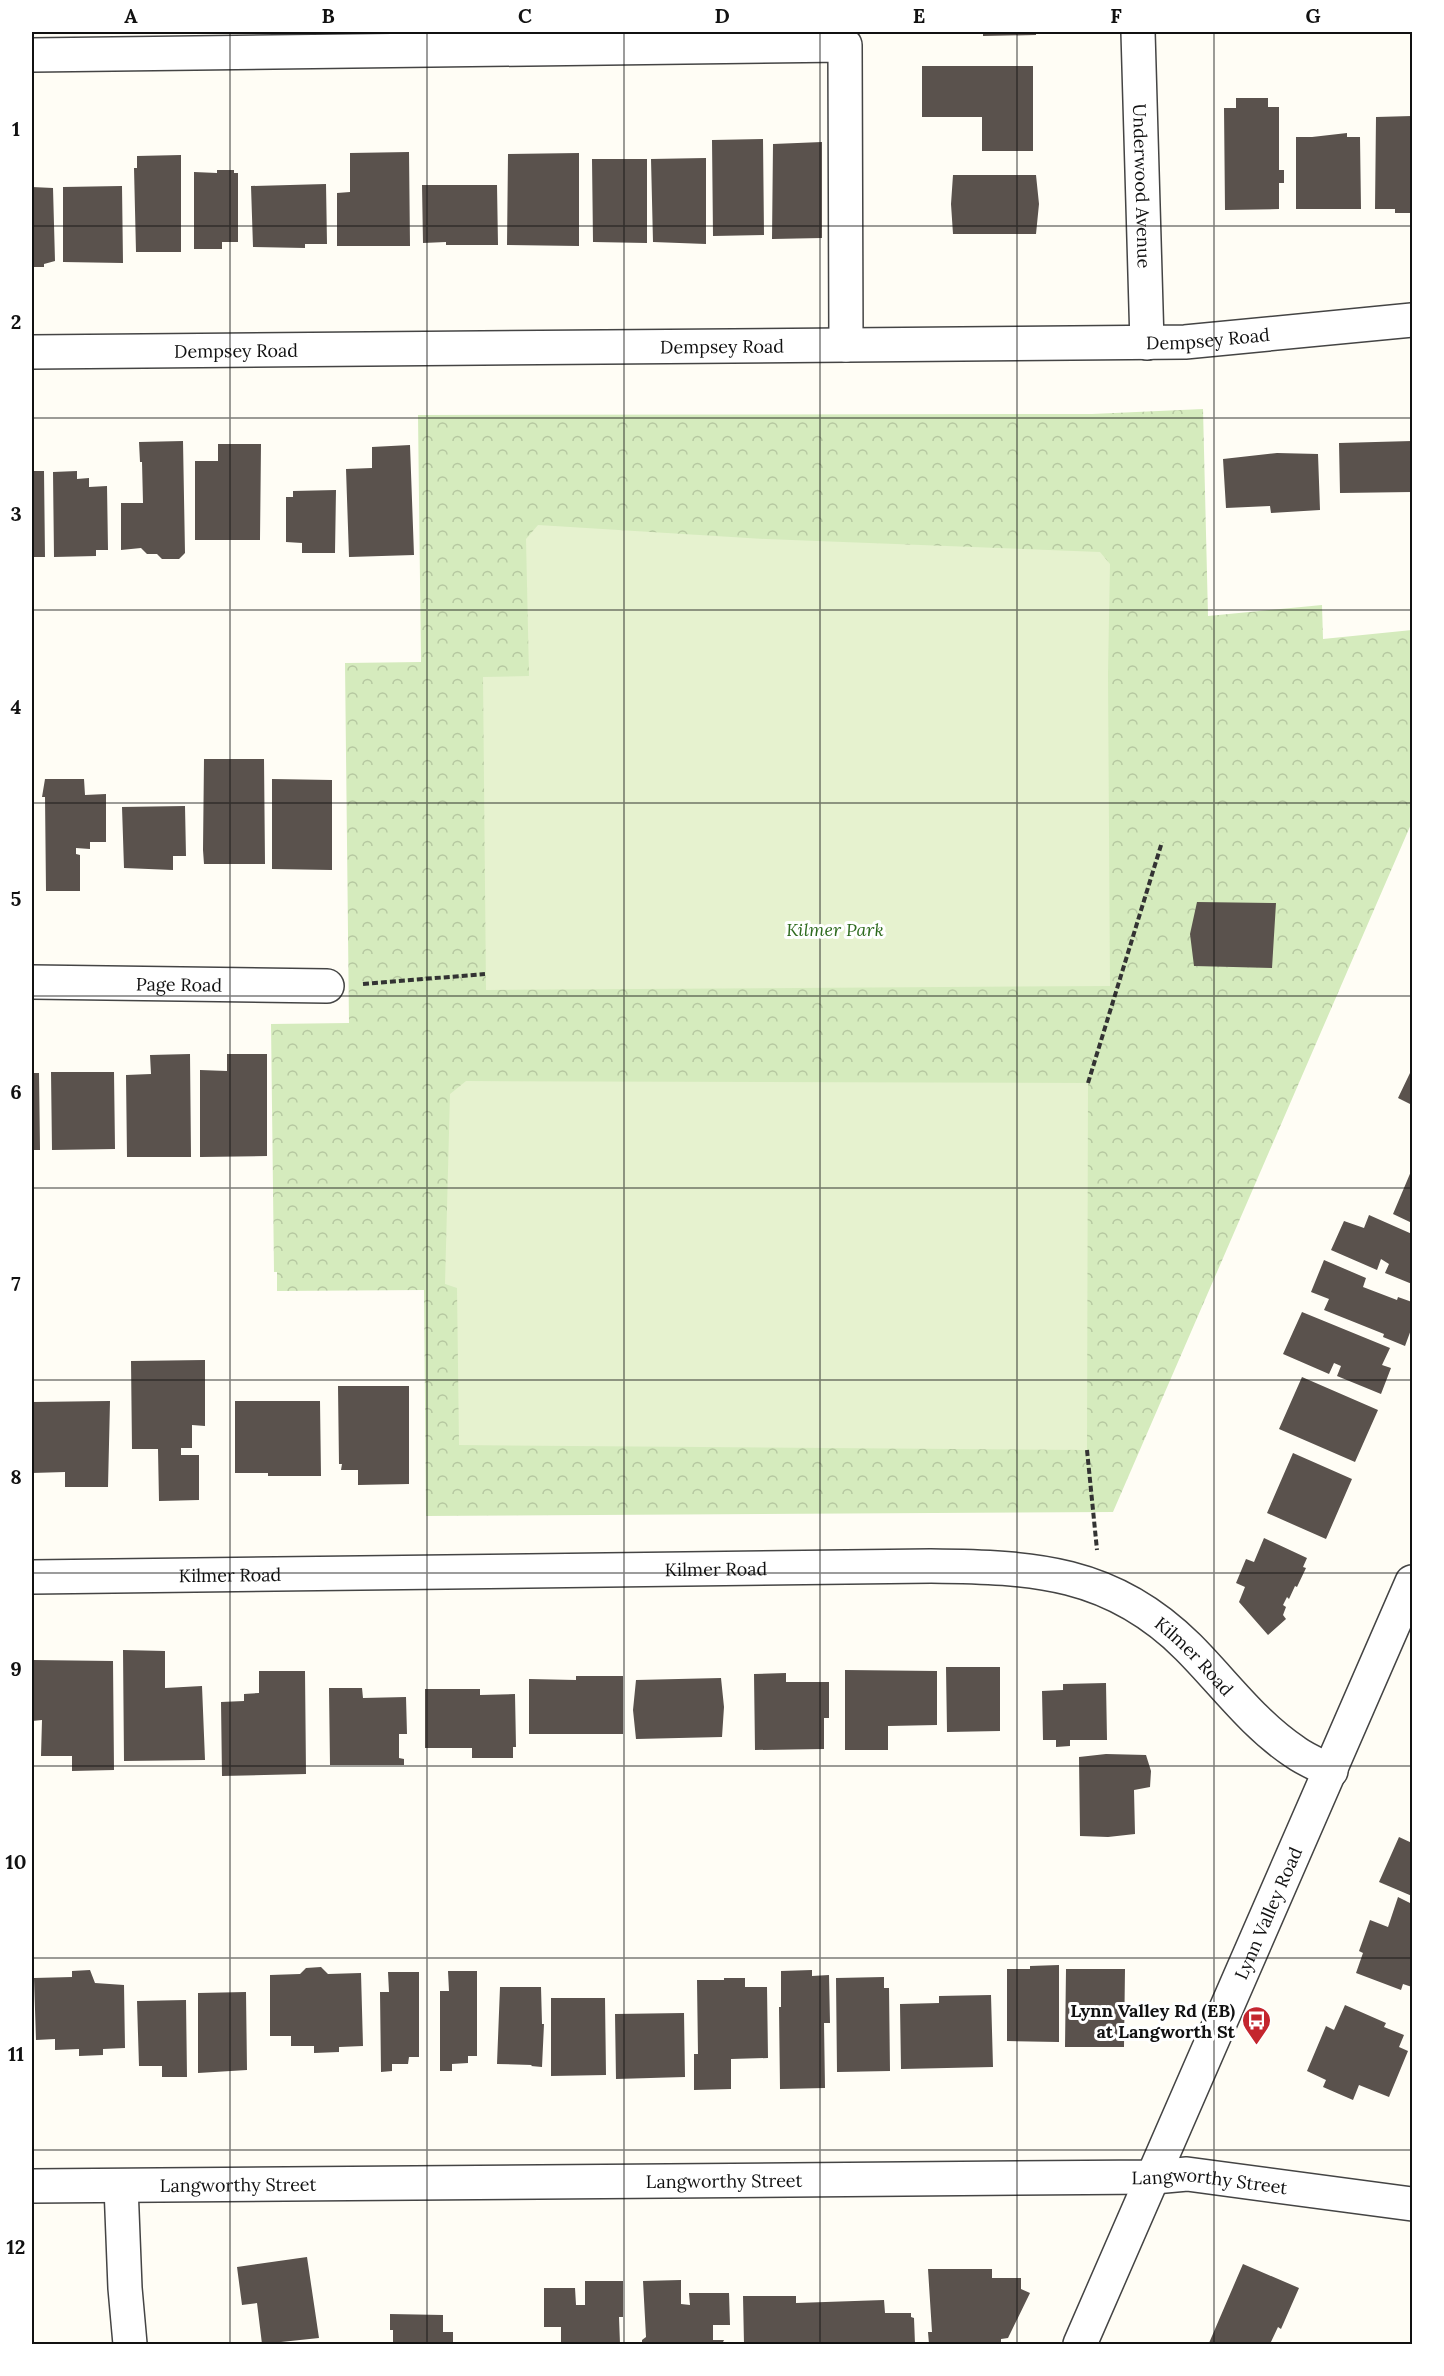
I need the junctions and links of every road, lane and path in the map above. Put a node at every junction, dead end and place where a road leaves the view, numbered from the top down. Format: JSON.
{"nodes":[{"id":1,"x":1138,"y":32,"type":"edge"},
{"id":2,"x":845,"y":38,"type":"edge"},
{"id":3,"x":32,"y":55,"type":"edge"},
{"id":4,"x":1413,"y":320,"type":"edge"},
{"id":5,"x":1147,"y":343,"type":"junction"},
{"id":6,"x":846,"y":345,"type":"junction"},
{"id":7,"x":32,"y":352,"type":"edge"},
{"id":8,"x":1162,"y":842,"type":"dead end"},
{"id":9,"x":485,"y":974,"type":"dead end"},
{"id":10,"x":32,"y":982,"type":"edge"},
{"id":11,"x":327,"y":986,"type":"joint"},
{"id":12,"x":1088,"y":1083,"type":"dead end"},
{"id":13,"x":1087,"y":1450,"type":"dead end"},
{"id":14,"x":32,"y":1576,"type":"edge"},
{"id":15,"x":1413,"y":1582,"type":"edge"},
{"id":16,"x":1100,"y":1586,"type":"junction"},
{"id":17,"x":1331,"y":1771,"type":"junction"},
{"id":18,"x":1154,"y":2177,"type":"junction"},
{"id":19,"x":32,"y":2186,"type":"edge"},
{"id":20,"x":121,"y":2186,"type":"junction"},
{"id":21,"x":1413,"y":2204,"type":"edge"},
{"id":22,"x":130,"y":2344,"type":"edge"},
{"id":23,"x":1080,"y":2344,"type":"edge"}],
"edges":[{"from":1,"to":5,"type":"street","name":"Underwood Avenue"},
{"from":2,"to":3,"type":"street"},
{"from":2,"to":6,"type":"street"},
{"from":4,"to":5,"type":"street","name":"Dempsey Road"},
{"from":5,"to":6,"type":"street","name":"Dempsey Road"},
{"from":6,"to":7,"type":"street","name":"Dempsey Road"},
{"from":8,"to":12,"type":"path"},
{"from":9,"to":11,"type":"path"},
{"from":10,"to":11,"type":"street","name":"Page Road"},
{"from":13,"to":16,"type":"path"},
{"from":14,"to":16,"type":"street","name":"Kilmer Road"},
{"from":15,"to":17,"type":"street","name":"Lynn Valley Road"},
{"from":16,"to":17,"type":"street","name":"Kilmer Road"},
{"from":17,"to":18,"type":"street","name":"Lynn Valley Road"},
{"from":18,"to":20,"type":"street","name":"Langworthy Street"},
{"from":18,"to":21,"type":"street","name":"Langworthy Street"},
{"from":18,"to":23,"type":"street","name":"Lynn Valley Road"},
{"from":19,"to":20,"type":"street","name":"Langworthy Street"},
{"from":20,"to":22,"type":"street"}]}
